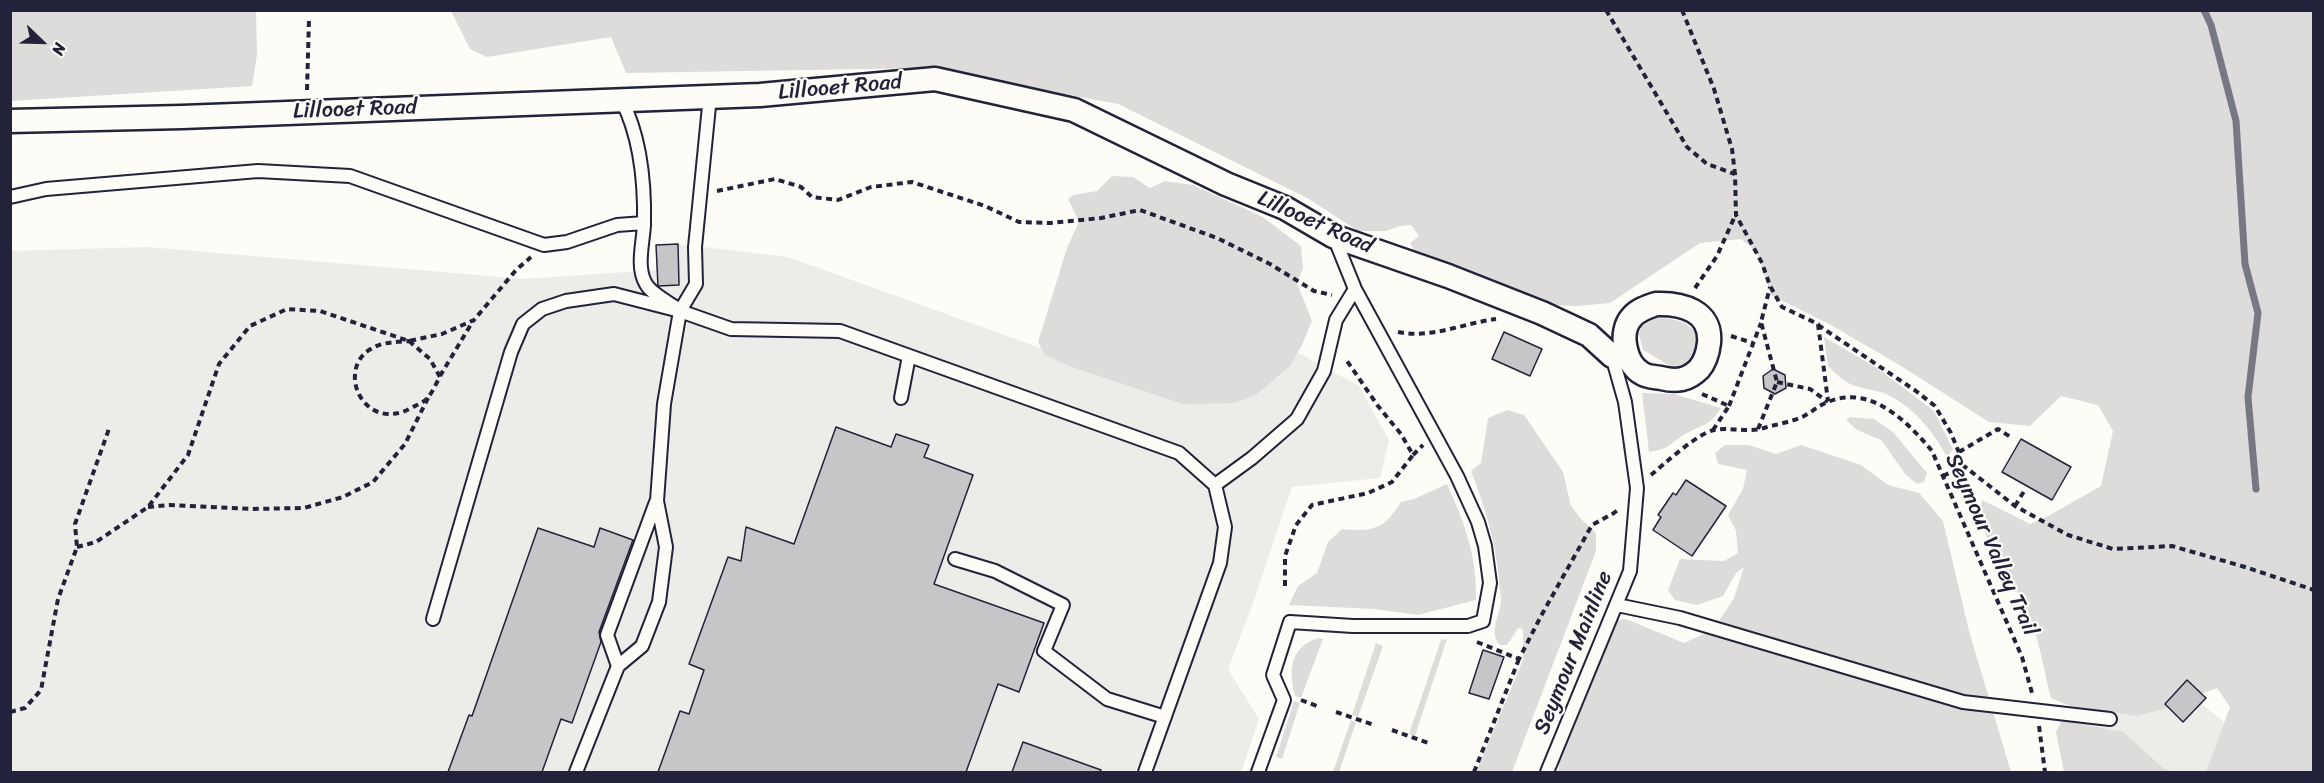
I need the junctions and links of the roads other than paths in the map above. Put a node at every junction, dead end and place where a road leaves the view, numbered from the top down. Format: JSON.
{"nodes":[{"id":1,"x":710,"y":96,"type":"junction"},
{"id":2,"x":621,"y":99,"type":"junction"},
{"id":3,"x":10,"y":121,"type":"edge"},
{"id":4,"x":10,"y":197,"type":"edge"},
{"id":5,"x":644,"y":223,"type":"junction"},
{"id":6,"x":1333,"y":236,"type":"junction"},
{"id":7,"x":1355,"y":289,"type":"junction"},
{"id":8,"x":680,"y":311,"type":"junction"},
{"id":9,"x":1619,"y":352,"type":"junction"},
{"id":10,"x":909,"y":356,"type":"junction"},
{"id":11,"x":901,"y":398,"type":"dead end"},
{"id":12,"x":1215,"y":486,"type":"junction"},
{"id":13,"x":657,"y":501,"type":"junction"},
{"id":14,"x":955,"y":559,"type":"dead end"},
{"id":15,"x":1617,"y":605,"type":"junction"},
{"id":16,"x":433,"y":620,"type":"dead end"},
{"id":17,"x":618,"y":666,"type":"junction"},
{"id":18,"x":1165,"y":717,"type":"junction"},
{"id":19,"x":2110,"y":718,"type":"dead end"},
{"id":20,"x":576,"y":772,"type":"edge"},
{"id":21,"x":1145,"y":772,"type":"edge"},
{"id":22,"x":1258,"y":772,"type":"edge"},
{"id":23,"x":1547,"y":772,"type":"edge"}],
"edges":[{"from":1,"to":2,"type":"street","name":"Lillooet Road"},
{"from":1,"to":6,"type":"street","name":"Lillooet Road"},
{"from":1,"to":8,"type":"lane"},
{"from":2,"to":3,"type":"street","name":"Lillooet Road"},
{"from":2,"to":5,"type":"lane"},
{"from":4,"to":5,"type":"lane"},
{"from":5,"to":8,"type":"lane"},
{"from":6,"to":7,"type":"lane"},
{"from":6,"to":9,"type":"street","name":"Lillooet Road"},
{"from":7,"to":12,"type":"lane"},
{"from":7,"to":22,"type":"lane"},
{"from":8,"to":10,"type":"lane"},
{"from":8,"to":13,"type":"lane"},
{"from":8,"to":16,"type":"lane"},
{"from":9,"to":9,"type":"street"},
{"from":9,"to":15,"type":"lane","name":"Seymour Mainline"},
{"from":10,"to":11,"type":"lane"},
{"from":10,"to":12,"type":"lane"},
{"from":12,"to":18,"type":"lane"},
{"from":13,"to":17,"type":"lane"},
{"from":13,"to":17,"type":"lane"},
{"from":14,"to":18,"type":"lane"},
{"from":15,"to":19,"type":"lane"},
{"from":15,"to":23,"type":"lane","name":"Seymour Mainline"},
{"from":17,"to":20,"type":"lane"},
{"from":18,"to":21,"type":"lane"}]}
